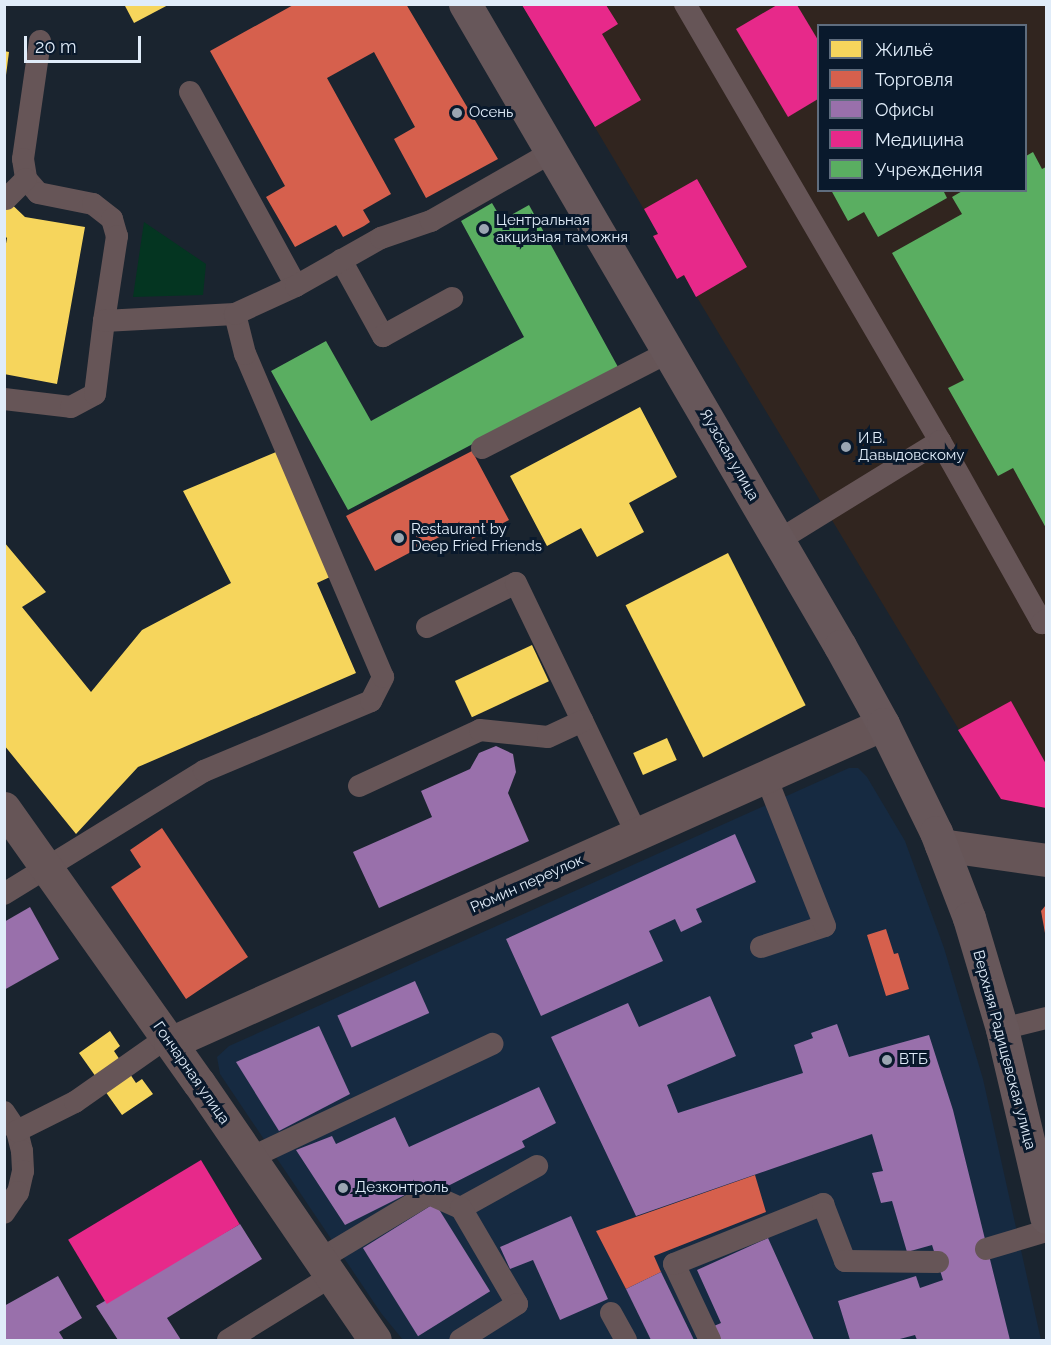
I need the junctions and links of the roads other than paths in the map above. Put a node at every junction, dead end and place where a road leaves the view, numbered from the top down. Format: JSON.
{"nodes":[{"id":1,"x":465,"y":4,"type":"edge"},
{"id":2,"x":686,"y":4,"type":"edge"},
{"id":3,"x":40,"y":40,"type":"dead end"},
{"id":4,"x":190,"y":92,"type":"dead end"},
{"id":5,"x":552,"y":152,"type":"junction"},
{"id":6,"x":27,"y":179,"type":"junction"},
{"id":7,"x":6,"y":199,"type":"dead end"},
{"id":8,"x":341,"y":260,"type":"junction"},
{"id":9,"x":296,"y":286,"type":"junction"},
{"id":10,"x":452,"y":298,"type":"dead end"},
{"id":11,"x":235,"y":314,"type":"junction"},
{"id":12,"x":104,"y":321,"type":"junction"},
{"id":13,"x":669,"y":352,"type":"junction"},
{"id":14,"x":4,"y":399,"type":"edge"},
{"id":15,"x":940,"y":441,"type":"junction"},
{"id":16,"x":482,"y":448,"type":"dead end"},
{"id":17,"x":779,"y":540,"type":"junction"},
{"id":18,"x":1047,"y":620,"type":"edge"},
{"id":19,"x":427,"y":627,"type":"dead end"},
{"id":20,"x":582,"y":721,"type":"junction"},
{"id":21,"x":884,"y":724,"type":"junction"},
{"id":22,"x":766,"y":777,"type":"junction"},
{"id":23,"x":359,"y":786,"type":"dead end"},
{"id":24,"x":4,"y":808,"type":"edge"},
{"id":25,"x":637,"y":834,"type":"junction"},
{"id":26,"x":941,"y":845,"type":"junction"},
{"id":27,"x":1047,"y":860,"type":"edge"},
{"id":28,"x":47,"y":867,"type":"junction"},
{"id":29,"x":4,"y":894,"type":"edge"},
{"id":30,"x":969,"y":918,"type":"joint"},
{"id":31,"x":761,"y":947,"type":"dead end"},
{"id":32,"x":1047,"y":1018,"type":"edge"},
{"id":33,"x":1002,"y":1029,"type":"junction"},
{"id":34,"x":168,"y":1041,"type":"junction"},
{"id":35,"x":492,"y":1044,"type":"dead end"},
{"id":36,"x":4,"y":1112,"type":"edge"},
{"id":37,"x":17,"y":1131,"type":"junction"},
{"id":38,"x":250,"y":1158,"type":"junction"},
{"id":39,"x":537,"y":1166,"type":"dead end"},
{"id":40,"x":1045,"y":1200,"type":"edge"},
{"id":41,"x":461,"y":1208,"type":"junction"},
{"id":42,"x":4,"y":1213,"type":"edge"},
{"id":43,"x":1047,"y":1231,"type":"edge"},
{"id":44,"x":986,"y":1249,"type":"dead end"},
{"id":45,"x":938,"y":1262,"type":"dead end"},
{"id":46,"x":325,"y":1268,"type":"junction"},
{"id":47,"x":611,"y":1313,"type":"dead end"},
{"id":48,"x":228,"y":1341,"type":"edge"},
{"id":49,"x":375,"y":1341,"type":"edge"},
{"id":50,"x":460,"y":1341,"type":"edge"},
{"id":51,"x":626,"y":1341,"type":"edge"},
{"id":52,"x":710,"y":1341,"type":"edge"}],
"edges":[{"from":1,"to":5,"type":"main road","name":"Яузская улица"},
{"from":2,"to":15,"type":"lane"},
{"from":3,"to":6,"type":"lane"},
{"from":4,"to":9,"type":"lane"},
{"from":5,"to":8,"type":"lane"},
{"from":5,"to":13,"type":"main road","name":"Яузская улица"},
{"from":6,"to":7,"type":"lane"},
{"from":6,"to":12,"type":"lane"},
{"from":8,"to":9,"type":"lane"},
{"from":8,"to":10,"type":"lane"},
{"from":9,"to":11,"type":"lane"},
{"from":11,"to":12,"type":"lane"},
{"from":11,"to":28,"type":"lane"},
{"from":12,"to":14,"type":"lane"},
{"from":13,"to":16,"type":"lane"},
{"from":13,"to":17,"type":"main road","name":"Яузская улица"},
{"from":15,"to":17,"type":"lane"},
{"from":15,"to":18,"type":"lane"},
{"from":17,"to":21,"type":"main road","name":"Яузская улица"},
{"from":19,"to":20,"type":"lane"},
{"from":20,"to":23,"type":"lane"},
{"from":20,"to":25,"type":"lane"},
{"from":21,"to":22,"type":"street","name":"Рюмин переулок"},
{"from":21,"to":26,"type":"main road","name":"Яузская улица"},
{"from":22,"to":25,"type":"street","name":"Рюмин переулок"},
{"from":22,"to":31,"type":"lane"},
{"from":24,"to":28,"type":"street","name":"Гончарная улица"},
{"from":25,"to":34,"type":"street","name":"Рюмин переулок"},
{"from":26,"to":27,"type":"street"},
{"from":26,"to":30,"type":"main road","name":"Яузская улица"},
{"from":28,"to":29,"type":"lane"},
{"from":28,"to":34,"type":"street","name":"Гончарная улица"},
{"from":30,"to":33,"type":"main road","name":"Верхняя Радищевская улица"},
{"from":32,"to":33,"type":"lane"},
{"from":33,"to":40,"type":"main road","name":"Верхняя Радищевская улица"},
{"from":34,"to":37,"type":"lane"},
{"from":34,"to":38,"type":"street","name":"Гончарная улица"},
{"from":35,"to":38,"type":"lane"},
{"from":36,"to":37,"type":"lane"},
{"from":37,"to":42,"type":"lane"},
{"from":38,"to":46,"type":"street","name":"Гончарная улица"},
{"from":39,"to":41,"type":"lane"},
{"from":41,"to":46,"type":"lane"},
{"from":41,"to":50,"type":"lane"},
{"from":43,"to":44,"type":"lane"},
{"from":45,"to":52,"type":"lane"},
{"from":46,"to":48,"type":"lane"},
{"from":46,"to":49,"type":"street","name":"Гончарная улица"},
{"from":47,"to":51,"type":"lane"}]}
